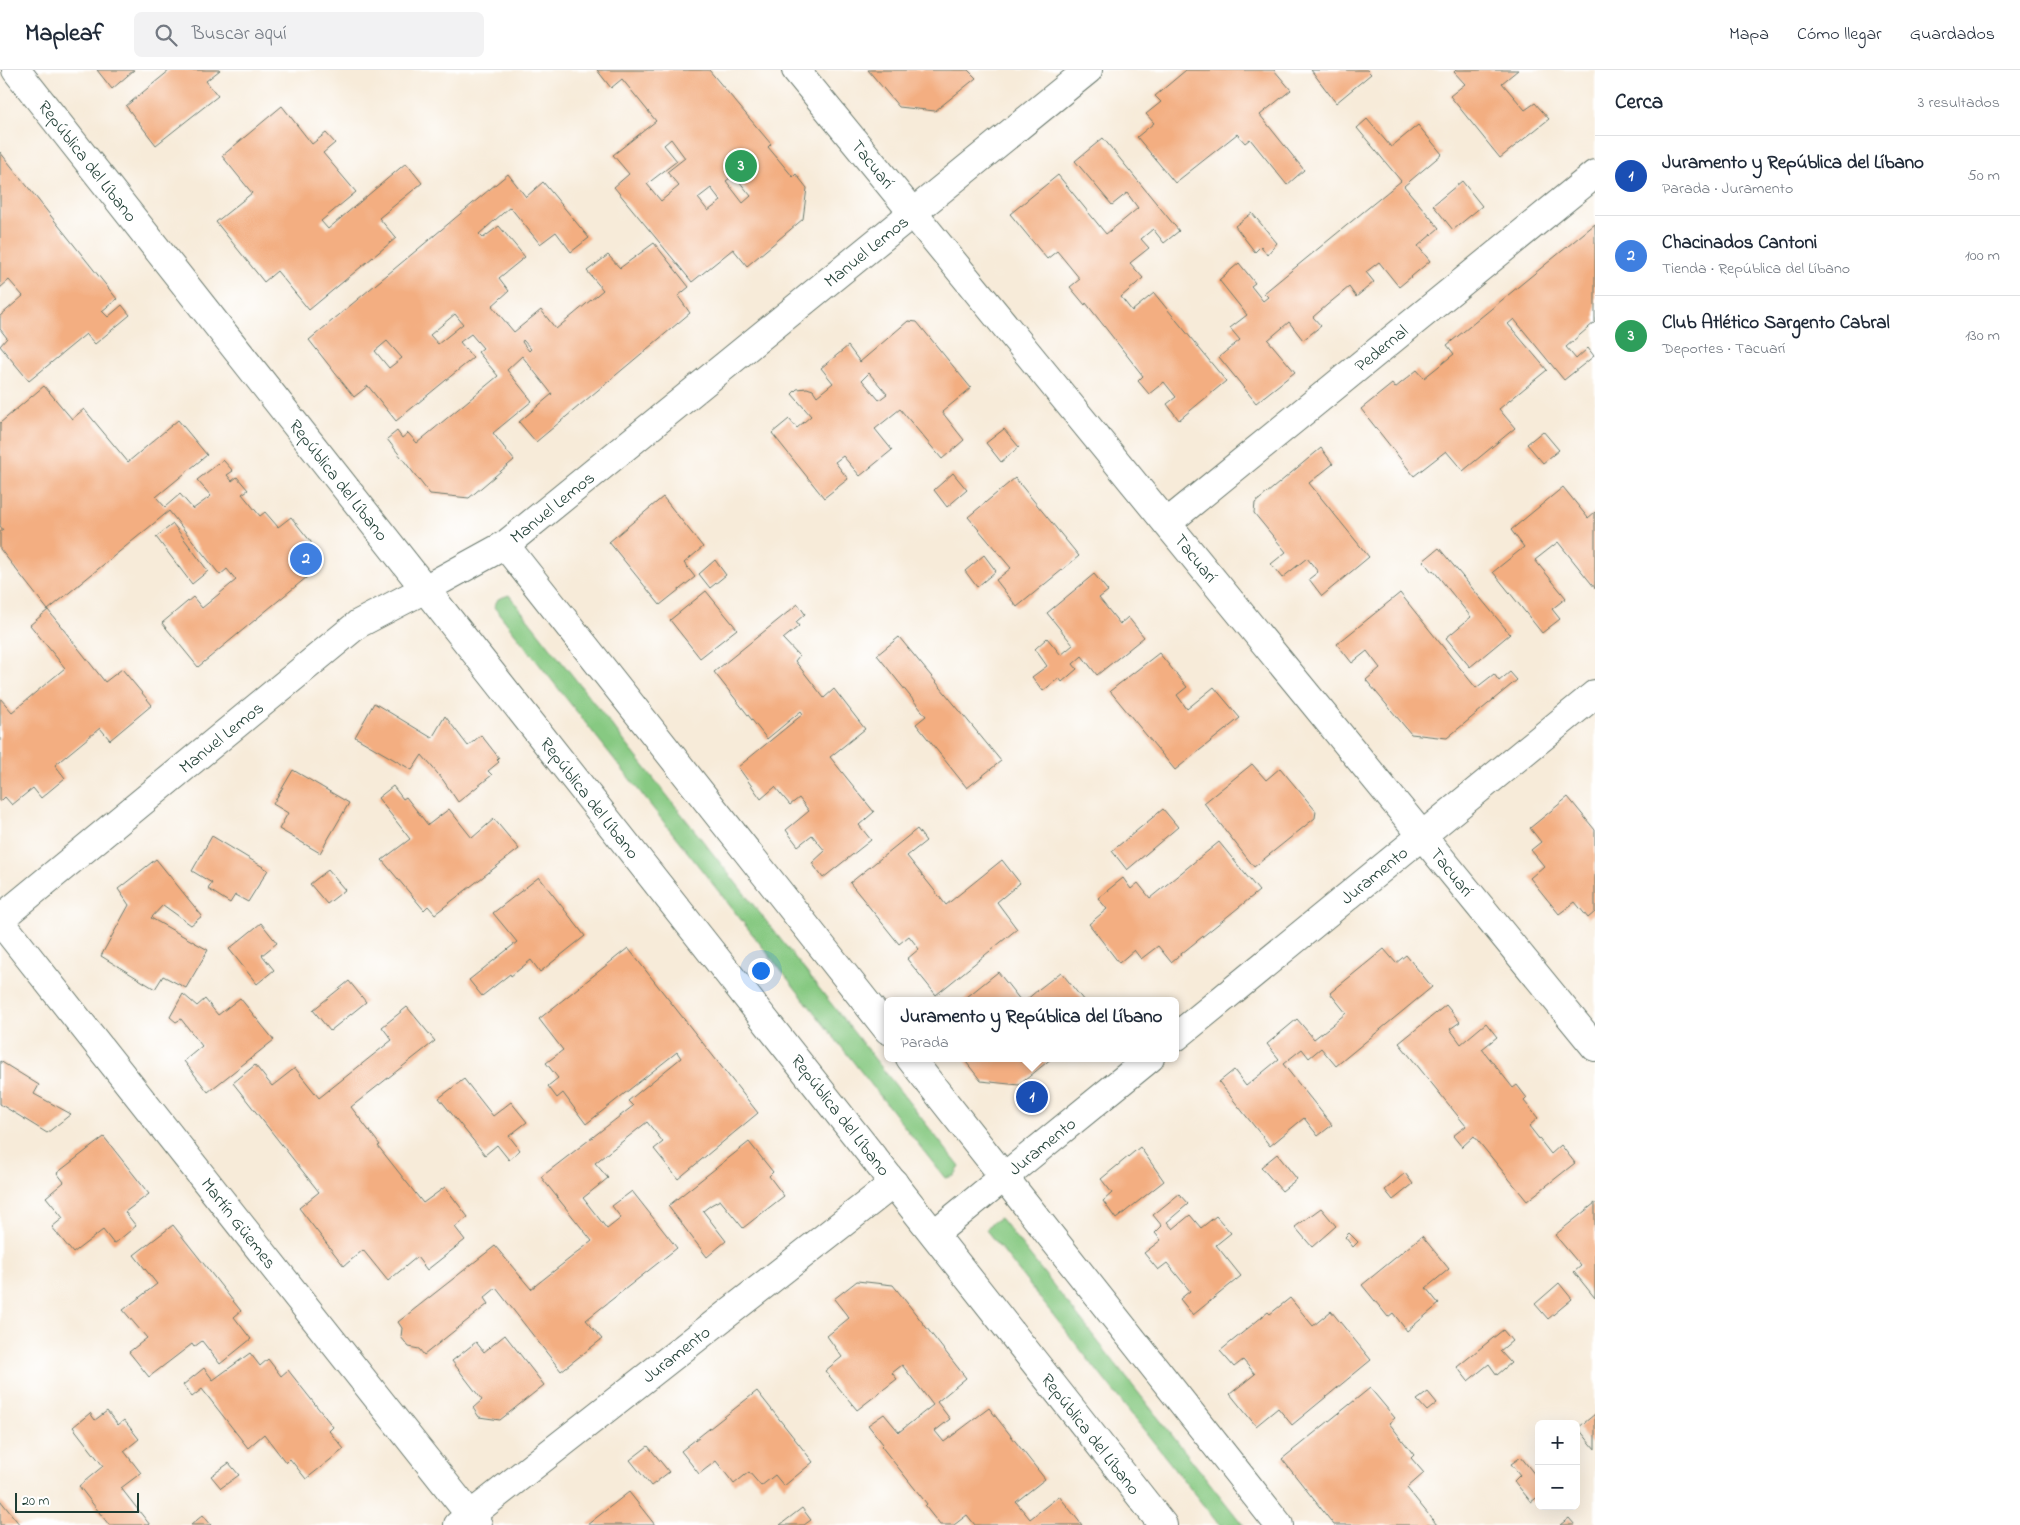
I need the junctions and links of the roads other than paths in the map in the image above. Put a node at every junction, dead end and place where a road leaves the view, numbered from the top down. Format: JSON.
{"nodes":[{"id":1,"x":16,"y":70,"type":"edge"},
{"id":2,"x":796,"y":70,"type":"edge"},
{"id":3,"x":1088,"y":70,"type":"edge"},
{"id":4,"x":1595,"y":174,"type":"edge"},
{"id":5,"x":913,"y":213,"type":"junction"},
{"id":6,"x":1167,"y":523,"type":"junction"},
{"id":7,"x":505,"y":545,"type":"junction"},
{"id":8,"x":425,"y":588,"type":"junction"},
{"id":9,"x":1595,"y":694,"type":"edge"},
{"id":10,"x":1422,"y":836,"type":"junction"},
{"id":11,"x":0,"y":920,"type":"edge"},
{"id":12,"x":884,"y":1025,"type":"edge"},
{"id":13,"x":1179,"y":1035,"type":"edge"},
{"id":14,"x":1595,"y":1047,"type":"edge"},
{"id":15,"x":913,"y":1062,"type":"edge"},
{"id":16,"x":1145,"y":1062,"type":"edge"},
{"id":17,"x":1004,"y":1177,"type":"junction"},
{"id":18,"x":894,"y":1183,"type":"junction"},
{"id":19,"x":934,"y":1234,"type":"junction"},
{"id":20,"x":469,"y":1522,"type":"edge"},
{"id":21,"x":1163,"y":1525,"type":"edge"},
{"id":22,"x":1278,"y":1525,"type":"edge"}],
"edges":[{"from":1,"to":8,"type":"street","name":"República del Líbano"},
{"from":2,"to":5,"type":"street","name":"Tacuarí"},
{"from":3,"to":5,"type":"street","name":"Manuel Lemos"},
{"from":4,"to":6,"type":"street","name":"Pedernal"},
{"from":5,"to":6,"type":"street","name":"Tacuarí"},
{"from":5,"to":7,"type":"street","name":"Manuel Lemos"},
{"from":6,"to":10,"type":"street","name":"Tacuarí"},
{"from":7,"to":8,"type":"street","name":"Manuel Lemos"},
{"from":7,"to":12,"type":"street"},
{"from":8,"to":11,"type":"street","name":"Manuel Lemos"},
{"from":8,"to":18,"type":"street","name":"República del Líbano"},
{"from":9,"to":10,"type":"street","name":"Juramento"},
{"from":10,"to":13,"type":"street","name":"Juramento"},
{"from":10,"to":14,"type":"street","name":"Tacuarí"},
{"from":11,"to":20,"type":"street","name":"Martín Güemes"},
{"from":15,"to":17,"type":"street"},
{"from":16,"to":17,"type":"street","name":"Juramento"},
{"from":17,"to":19,"type":"street","name":"Juramento"},
{"from":17,"to":22,"type":"street"},
{"from":18,"to":19,"type":"street","name":"República del Líbano"},
{"from":18,"to":20,"type":"street","name":"Juramento"},
{"from":19,"to":21,"type":"street","name":"República del Líbano"}]}
